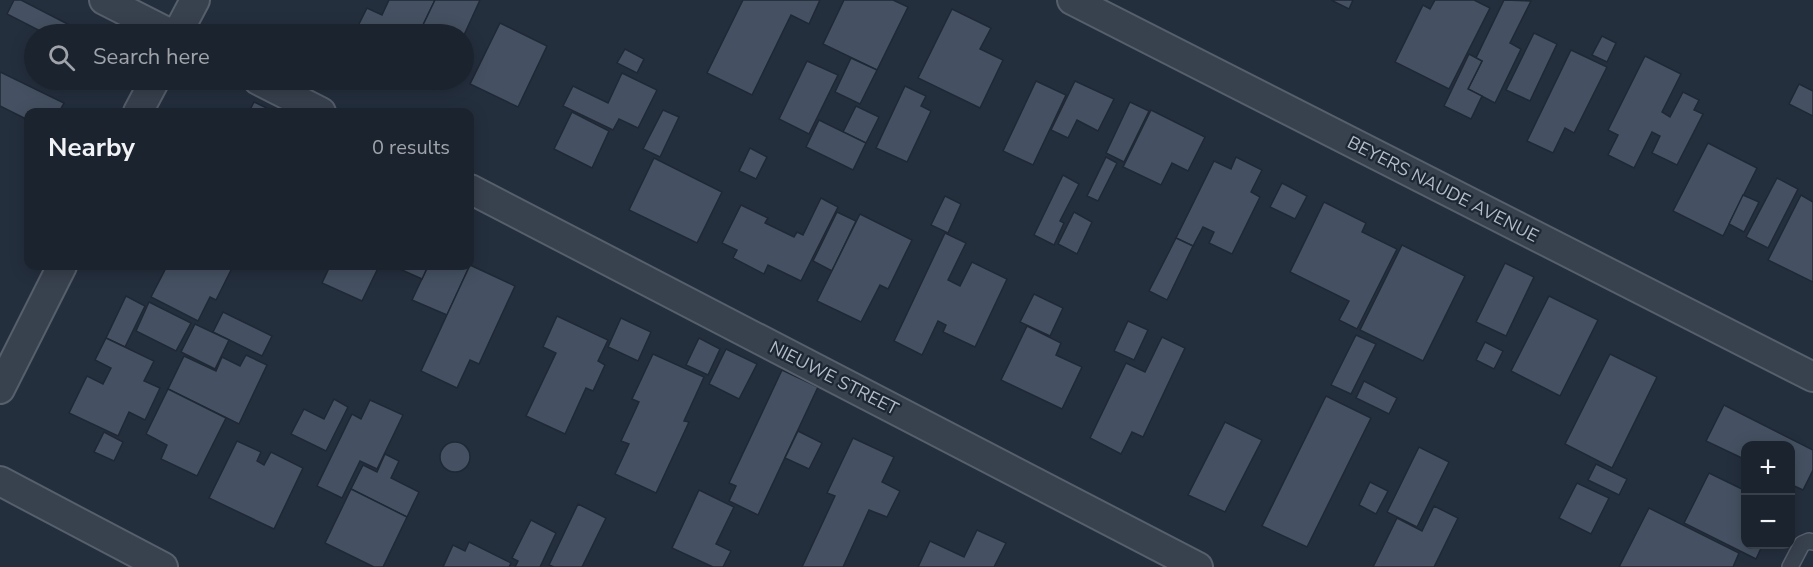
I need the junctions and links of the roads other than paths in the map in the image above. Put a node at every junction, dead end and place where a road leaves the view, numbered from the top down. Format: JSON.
{"nodes":[{"id":1,"x":104,"y":0,"type":"edge"},
{"id":2,"x":195,"y":0,"type":"edge"},
{"id":3,"x":1072,"y":0,"type":"edge"},
{"id":4,"x":151,"y":24,"type":"edge"},
{"id":5,"x":182,"y":24,"type":"edge"},
{"id":6,"x":150,"y":90,"type":"edge"},
{"id":7,"x":278,"y":90,"type":"edge"},
{"id":8,"x":140,"y":108,"type":"edge"},
{"id":9,"x":313,"y":108,"type":"edge"},
{"id":10,"x":474,"y":191,"type":"edge"},
{"id":11,"x":60,"y":270,"type":"edge"},
{"id":12,"x":1813,"y":377,"type":"edge"},
{"id":13,"x":0,"y":389,"type":"edge"},
{"id":14,"x":0,"y":481,"type":"edge"},
{"id":15,"x":1808,"y":543,"type":"edge"},
{"id":16,"x":163,"y":567,"type":"edge"},
{"id":17,"x":1198,"y":567,"type":"edge"},
{"id":18,"x":1790,"y":567,"type":"edge"}],
"edges":[{"from":1,"to":4,"type":"street"},
{"from":2,"to":5,"type":"street"},
{"from":3,"to":12,"type":"street","name":"BEYERS NAUDE AVENUE"},
{"from":6,"to":8,"type":"street"},
{"from":7,"to":9,"type":"street"},
{"from":10,"to":17,"type":"street","name":"NIEUWE STREET"},
{"from":11,"to":13,"type":"street"},
{"from":14,"to":16,"type":"street"},
{"from":15,"to":18,"type":"lane"}]}
